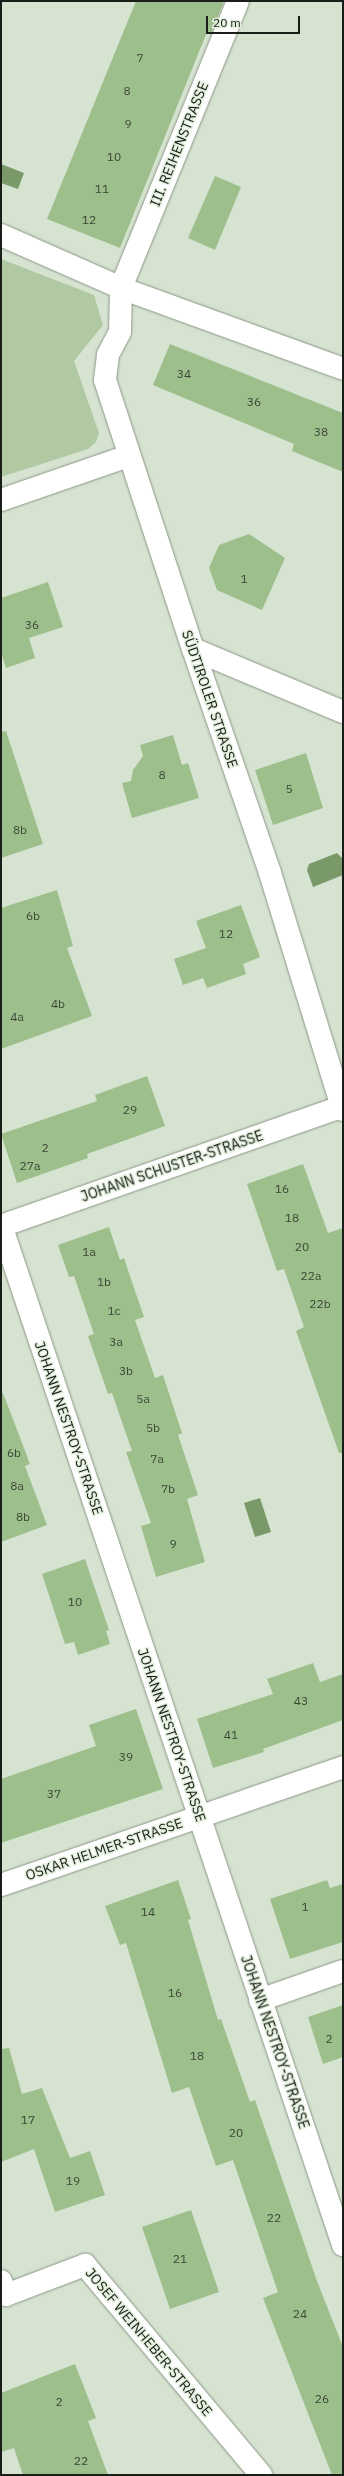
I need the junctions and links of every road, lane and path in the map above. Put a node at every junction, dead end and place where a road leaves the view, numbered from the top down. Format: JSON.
{"nodes":[{"id":1,"x":238,"y":1,"type":"edge"},
{"id":2,"x":1,"y":235,"type":"edge"},
{"id":3,"x":121,"y":288,"type":"junction"},
{"id":4,"x":343,"y":369,"type":"edge"},
{"id":5,"x":128,"y":456,"type":"junction"},
{"id":6,"x":1,"y":500,"type":"edge"},
{"id":7,"x":193,"y":649,"type":"junction"},
{"id":8,"x":343,"y":712,"type":"edge"},
{"id":9,"x":343,"y":1108,"type":"edge"},
{"id":10,"x":1,"y":1225,"type":"edge"},
{"id":11,"x":343,"y":1767,"type":"edge"},
{"id":12,"x":199,"y":1816,"type":"junction"},
{"id":13,"x":1,"y":1885,"type":"edge"},
{"id":14,"x":343,"y":1972,"type":"edge"},
{"id":15,"x":260,"y":2000,"type":"junction"},
{"id":16,"x":343,"y":2245,"type":"edge"},
{"id":17,"x":3,"y":2291,"type":"edge"},
{"id":18,"x":261,"y":2475,"type":"edge"}],
"edges":[{"from":1,"to":3,"type":"street","name":"III. REIHENSTRASSE"},
{"from":2,"to":3,"type":"street"},
{"from":3,"to":4,"type":"street"},
{"from":3,"to":5,"type":"street","name":"SÜDTIROLER STRASSE"},
{"from":5,"to":6,"type":"street"},
{"from":5,"to":7,"type":"street","name":"SÜDTIROLER STRASSE"},
{"from":7,"to":8,"type":"street"},
{"from":7,"to":9,"type":"street","name":"SÜDTIROLER STRASSE"},
{"from":9,"to":10,"type":"street","name":"JOHANN SCHUSTER-STRASSE"},
{"from":10,"to":12,"type":"street","name":"JOHANN NESTROY-STRASSE"},
{"from":11,"to":12,"type":"street","name":"OSKAR HELMER-STRASSE"},
{"from":12,"to":13,"type":"street","name":"OSKAR HELMER-STRASSE"},
{"from":12,"to":15,"type":"street","name":"JOHANN NESTROY-STRASSE"},
{"from":14,"to":15,"type":"street"},
{"from":15,"to":16,"type":"street","name":"JOHANN NESTROY-STRASSE"},
{"from":17,"to":18,"type":"street","name":"JOSEF WEINHEBER-STRASSE"}]}
